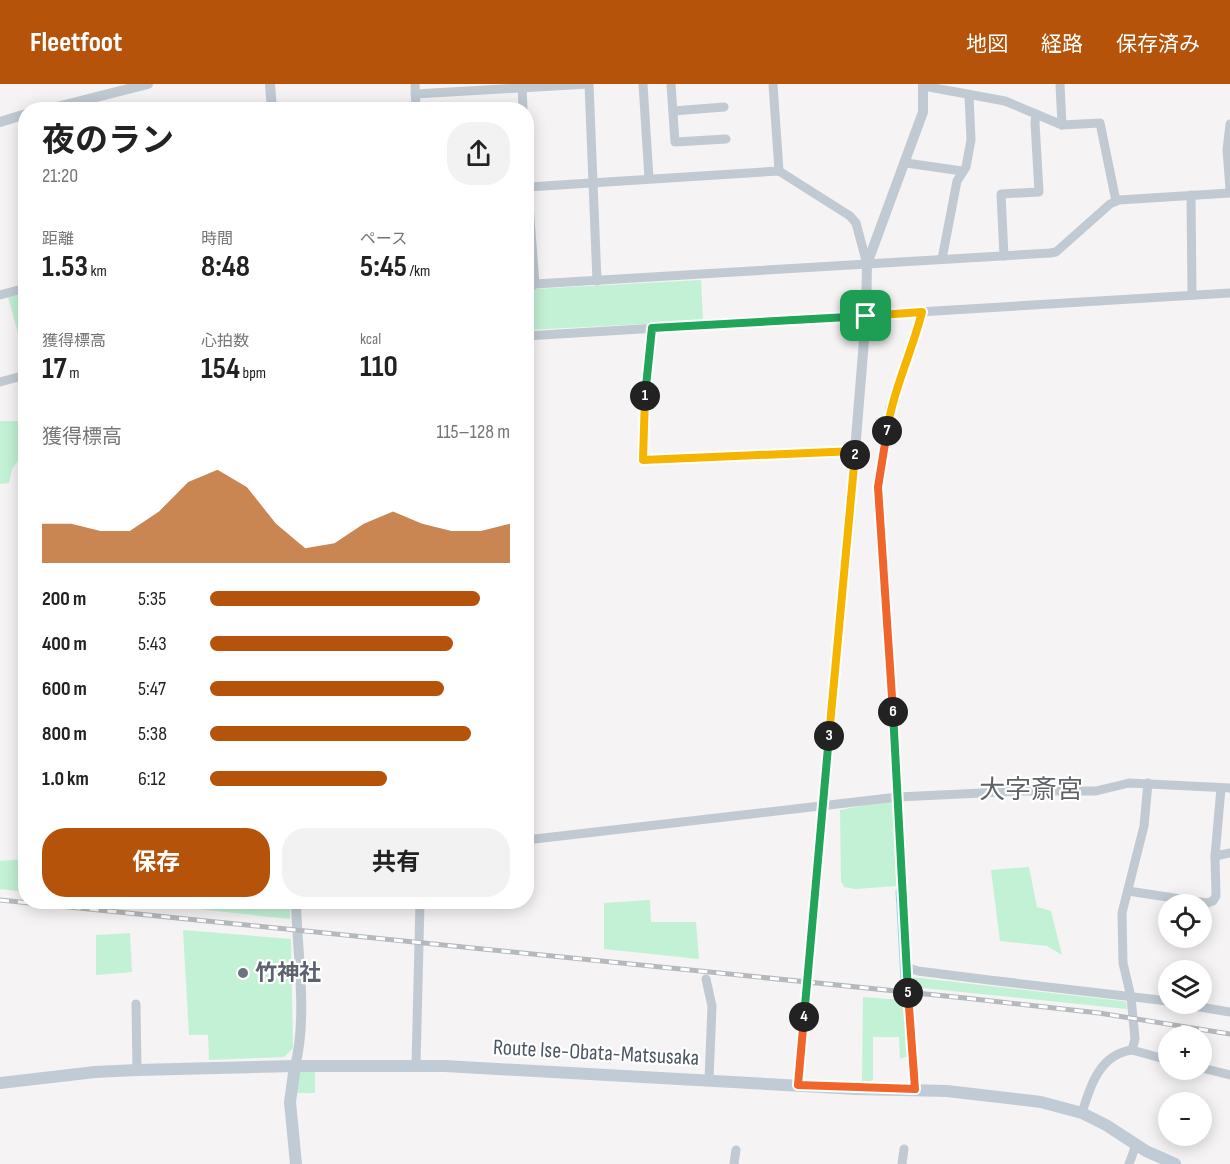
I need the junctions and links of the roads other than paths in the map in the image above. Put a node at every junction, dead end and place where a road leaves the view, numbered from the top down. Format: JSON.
{"nodes":[{"id":1,"x":148,"y":84,"type":"edge"},
{"id":2,"x":270,"y":84,"type":"edge"},
{"id":3,"x":415,"y":84,"type":"edge"},
{"id":4,"x":588,"y":84,"type":"edge"},
{"id":5,"x":643,"y":84,"type":"edge"},
{"id":6,"x":671,"y":84,"type":"edge"},
{"id":7,"x":773,"y":84,"type":"edge"},
{"id":8,"x":923,"y":84,"type":"edge"},
{"id":9,"x":1060,"y":84,"type":"edge"},
{"id":10,"x":522,"y":86,"type":"edge"},
{"id":11,"x":415,"y":94,"type":"junction"},
{"id":12,"x":969,"y":95,"type":"junction"},
{"id":13,"x":77,"y":102,"type":"edge"},
{"id":14,"x":271,"y":102,"type":"edge"},
{"id":15,"x":416,"y":102,"type":"edge"},
{"id":16,"x":523,"y":102,"type":"edge"},
{"id":17,"x":724,"y":107,"type":"dead end"},
{"id":18,"x":673,"y":111,"type":"junction"},
{"id":19,"x":1036,"y":114,"type":"junction"},
{"id":20,"x":18,"y":116,"type":"edge"},
{"id":21,"x":0,"y":122,"type":"edge"},
{"id":22,"x":1230,"y":124,"type":"edge"},
{"id":23,"x":1062,"y":125,"type":"junction"},
{"id":24,"x":726,"y":139,"type":"dead end"},
{"id":25,"x":906,"y":163,"type":"junction"},
{"id":26,"x":778,"y":171,"type":"junction"},
{"id":27,"x":962,"y":171,"type":"junction"},
{"id":28,"x":649,"y":178,"type":"junction"},
{"id":29,"x":592,"y":183,"type":"junction"},
{"id":30,"x":534,"y":186,"type":"edge"},
{"id":31,"x":1230,"y":191,"type":"edge"},
{"id":32,"x":1191,"y":195,"type":"junction"},
{"id":33,"x":1116,"y":201,"type":"junction"},
{"id":34,"x":1004,"y":256,"type":"junction"},
{"id":35,"x":942,"y":260,"type":"junction"},
{"id":36,"x":867,"y":264,"type":"junction"},
{"id":37,"x":534,"y":270,"type":"edge"},
{"id":38,"x":597,"y":281,"type":"junction"},
{"id":39,"x":535,"y":284,"type":"joint"},
{"id":40,"x":18,"y":290,"type":"edge"},
{"id":41,"x":1230,"y":293,"type":"edge"},
{"id":42,"x":0,"y":295,"type":"edge"},
{"id":43,"x":1192,"y":295,"type":"junction"},
{"id":44,"x":922,"y":312,"type":"junction"},
{"id":45,"x":866,"y":316,"type":"junction"},
{"id":46,"x":652,"y":328,"type":"junction"},
{"id":47,"x":534,"y":335,"type":"edge"},
{"id":48,"x":18,"y":377,"type":"edge"},
{"id":49,"x":0,"y":382,"type":"edge"},
{"id":50,"x":855,"y":451,"type":"junction"},
{"id":51,"x":1148,"y":783,"type":"junction"},
{"id":52,"x":1225,"y":788,"type":"edge"},
{"id":53,"x":898,"y":797,"type":"junction"},
{"id":54,"x":824,"y":804,"type":"junction"},
{"id":55,"x":534,"y":839,"type":"edge"},
{"id":56,"x":1230,"y":853,"type":"edge"},
{"id":57,"x":1215,"y":856,"type":"junction"},
{"id":58,"x":1128,"y":891,"type":"junction"},
{"id":59,"x":296,"y":909,"type":"edge"},
{"id":60,"x":420,"y":909,"type":"edge"},
{"id":61,"x":906,"y":967,"type":"junction"},
{"id":62,"x":706,"y":980,"type":"dead end"},
{"id":63,"x":1131,"y":997,"type":"junction"},
{"id":64,"x":1158,"y":1000,"type":"edge"},
{"id":65,"x":136,"y":1004,"type":"dead end"},
{"id":66,"x":1212,"y":1009,"type":"edge"},
{"id":67,"x":1230,"y":1012,"type":"edge"},
{"id":68,"x":1132,"y":1050,"type":"junction"},
{"id":69,"x":1158,"y":1057,"type":"edge"},
{"id":70,"x":416,"y":1065,"type":"junction"},
{"id":71,"x":295,"y":1066,"type":"junction"},
{"id":72,"x":137,"y":1070,"type":"junction"},
{"id":73,"x":1212,"y":1070,"type":"edge"},
{"id":74,"x":1230,"y":1075,"type":"edge"},
{"id":75,"x":709,"y":1080,"type":"junction"},
{"id":76,"x":0,"y":1083,"type":"edge"},
{"id":77,"x":798,"y":1085,"type":"junction"},
{"id":78,"x":915,"y":1089,"type":"junction"},
{"id":79,"x":1082,"y":1113,"type":"junction"},
{"id":80,"x":1136,"y":1145,"type":"junction"},
{"id":81,"x":904,"y":1149,"type":"dead end"},
{"id":82,"x":736,"y":1150,"type":"dead end"},
{"id":83,"x":296,"y":1164,"type":"edge"},
{"id":84,"x":734,"y":1164,"type":"edge"},
{"id":85,"x":902,"y":1164,"type":"edge"},
{"id":86,"x":1129,"y":1164,"type":"edge"},
{"id":87,"x":1175,"y":1164,"type":"edge"}],
"edges":[{"from":1,"to":13,"type":"street"},
{"from":2,"to":14,"type":"street"},
{"from":3,"to":11,"type":"street"},
{"from":4,"to":10,"type":"street"},
{"from":4,"to":29,"type":"street"},
{"from":5,"to":28,"type":"street"},
{"from":6,"to":18,"type":"street"},
{"from":7,"to":26,"type":"street"},
{"from":8,"to":12,"type":"street"},
{"from":8,"to":25,"type":"street"},
{"from":9,"to":23,"type":"street"},
{"from":10,"to":11,"type":"street"},
{"from":10,"to":16,"type":"street"},
{"from":11,"to":15,"type":"street"},
{"from":12,"to":19,"type":"street"},
{"from":12,"to":27,"type":"street"},
{"from":17,"to":18,"type":"street"},
{"from":18,"to":24,"type":"street"},
{"from":19,"to":23,"type":"street"},
{"from":19,"to":34,"type":"street"},
{"from":20,"to":21,"type":"street"},
{"from":22,"to":31,"type":"street"},
{"from":23,"to":33,"type":"street"},
{"from":25,"to":27,"type":"street"},
{"from":25,"to":36,"type":"street"},
{"from":26,"to":28,"type":"street"},
{"from":26,"to":36,"type":"street"},
{"from":27,"to":35,"type":"street"},
{"from":28,"to":29,"type":"street"},
{"from":29,"to":30,"type":"street"},
{"from":29,"to":38,"type":"street"},
{"from":31,"to":32,"type":"street"},
{"from":32,"to":33,"type":"street"},
{"from":32,"to":43,"type":"street"},
{"from":33,"to":34,"type":"street"},
{"from":34,"to":35,"type":"street"},
{"from":35,"to":36,"type":"street"},
{"from":36,"to":38,"type":"street"},
{"from":36,"to":45,"type":"street"},
{"from":37,"to":39,"type":"street"},
{"from":38,"to":39,"type":"street"},
{"from":40,"to":42,"type":"street"},
{"from":41,"to":43,"type":"street"},
{"from":43,"to":44,"type":"street"},
{"from":44,"to":45,"type":"street"},
{"from":44,"to":53,"type":"street"},
{"from":45,"to":46,"type":"street"},
{"from":45,"to":50,"type":"street"},
{"from":46,"to":47,"type":"street"},
{"from":46,"to":50,"type":"street"},
{"from":48,"to":49,"type":"street"},
{"from":50,"to":54,"type":"street"},
{"from":51,"to":52,"type":"street"},
{"from":51,"to":53,"type":"street"},
{"from":51,"to":58,"type":"street"},
{"from":52,"to":57,"type":"street"},
{"from":53,"to":54,"type":"street"},
{"from":53,"to":61,"type":"street"},
{"from":54,"to":55,"type":"street"},
{"from":54,"to":77,"type":"street"},
{"from":56,"to":57,"type":"street"},
{"from":57,"to":58,"type":"street"},
{"from":58,"to":63,"type":"street"},
{"from":59,"to":71,"type":"street"},
{"from":60,"to":70,"type":"street"},
{"from":61,"to":63,"type":"street"},
{"from":61,"to":78,"type":"street"},
{"from":62,"to":75,"type":"street"},
{"from":63,"to":64,"type":"street"},
{"from":63,"to":68,"type":"street"},
{"from":65,"to":72,"type":"street"},
{"from":66,"to":67,"type":"street"},
{"from":68,"to":69,"type":"street"},
{"from":68,"to":79,"type":"street"},
{"from":70,"to":71,"type":"main road","name":"Route Ise-Obata-Matsusaka"},
{"from":70,"to":75,"type":"main road","name":"Route Ise-Obata-Matsusaka"},
{"from":71,"to":72,"type":"main road","name":"Route Ise-Obata-Matsusaka"},
{"from":71,"to":83,"type":"main road"},
{"from":72,"to":76,"type":"main road","name":"Route Ise-Obata-Matsusaka"},
{"from":73,"to":74,"type":"street"},
{"from":75,"to":77,"type":"main road","name":"Route Ise-Obata-Matsusaka"},
{"from":77,"to":78,"type":"main road","name":"Route Ise-Obata-Matsusaka"},
{"from":78,"to":79,"type":"main road","name":"Route Ise-Obata-Matsusaka"},
{"from":79,"to":80,"type":"main road","name":"Route Ise-Obata-Matsusaka"},
{"from":80,"to":86,"type":"street"},
{"from":80,"to":87,"type":"main road","name":"Route Ise-Obata-Matsusaka"},
{"from":81,"to":85,"type":"street"},
{"from":82,"to":84,"type":"street"}]}
